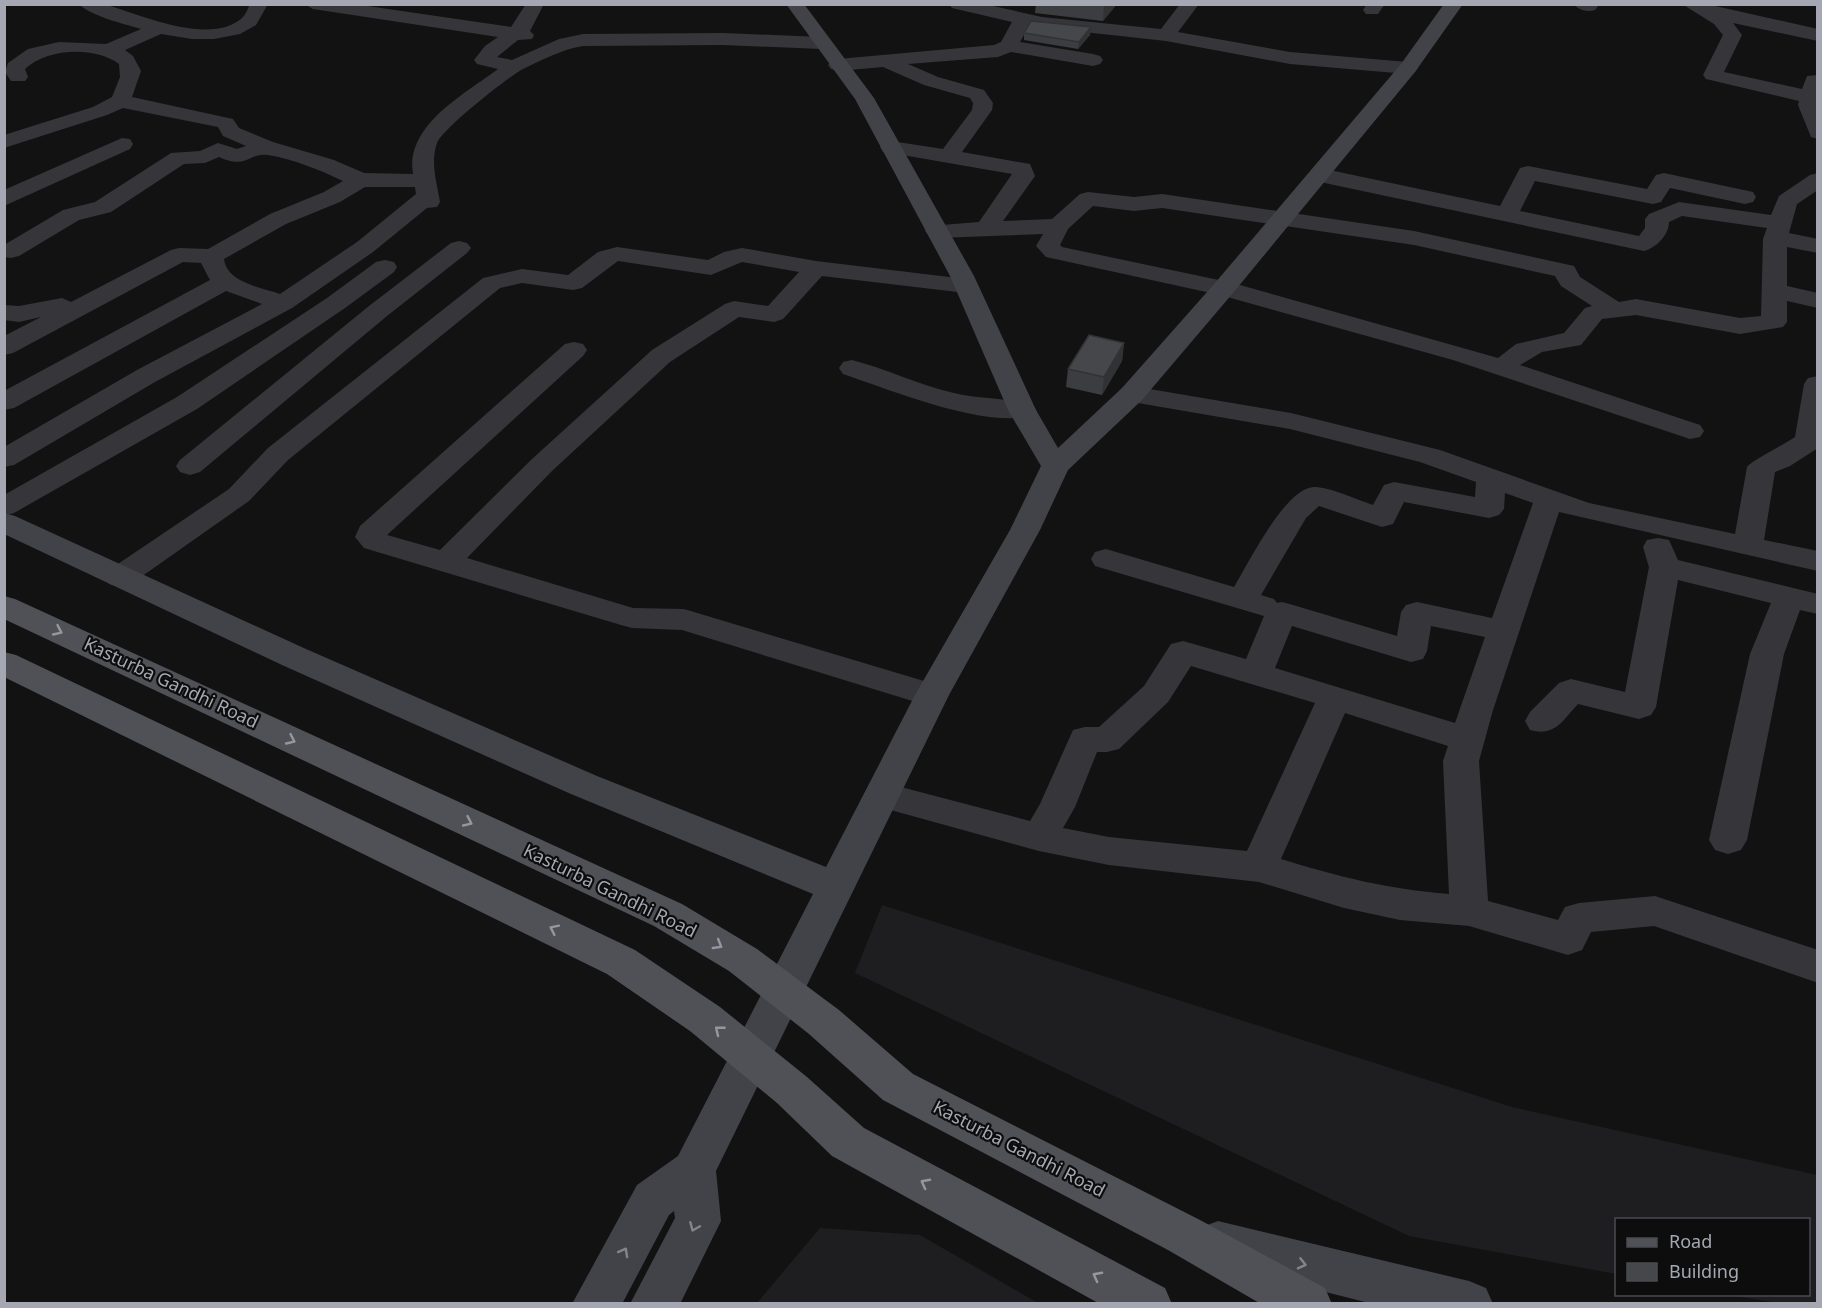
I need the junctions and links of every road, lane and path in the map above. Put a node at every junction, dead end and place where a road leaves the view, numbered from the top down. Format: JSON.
{"nodes":[{"id":1,"x":88,"y":4,"type":"edge"},
{"id":2,"x":259,"y":4,"type":"edge"},
{"id":3,"x":313,"y":4,"type":"edge"},
{"id":4,"x":536,"y":4,"type":"edge"},
{"id":5,"x":795,"y":4,"type":"edge"},
{"id":6,"x":1190,"y":4,"type":"edge"},
{"id":7,"x":1454,"y":4,"type":"edge"},
{"id":8,"x":987,"y":7,"type":"edge"},
{"id":9,"x":1699,"y":8,"type":"edge"},
{"id":10,"x":958,"y":14,"type":"edge"},
{"id":11,"x":156,"y":29,"type":"junction"},
{"id":12,"x":1016,"y":32,"type":"junction"},
{"id":13,"x":512,"y":35,"type":"junction"},
{"id":14,"x":1166,"y":35,"type":"junction"},
{"id":15,"x":1733,"y":35,"type":"junction"},
{"id":16,"x":1818,"y":35,"type":"edge"},
{"id":17,"x":583,"y":40,"type":"junction"},
{"id":18,"x":821,"y":43,"type":"junction"},
{"id":19,"x":109,"y":50,"type":"junction"},
{"id":20,"x":4,"y":52,"type":"edge"},
{"id":21,"x":1818,"y":53,"type":"edge"},
{"id":22,"x":32,"y":54,"type":"junction"},
{"id":23,"x":1093,"y":60,"type":"dead end"},
{"id":24,"x":887,"y":61,"type":"junction"},
{"id":25,"x":838,"y":65,"type":"junction"},
{"id":26,"x":514,"y":66,"type":"junction"},
{"id":27,"x":1408,"y":68,"type":"junction"},
{"id":28,"x":1818,"y":76,"type":"edge"},
{"id":29,"x":18,"y":77,"type":"dead end"},
{"id":30,"x":1813,"y":98,"type":"edge"},
{"id":31,"x":120,"y":101,"type":"junction"},
{"id":32,"x":1818,"y":133,"type":"edge"},
{"id":33,"x":4,"y":142,"type":"edge"},
{"id":34,"x":265,"y":147,"type":"junction"},
{"id":35,"x":891,"y":147,"type":"junction"},
{"id":36,"x":144,"y":151,"type":"dead end"},
{"id":37,"x":949,"y":156,"type":"junction"},
{"id":38,"x":1320,"y":175,"type":"junction"},
{"id":39,"x":360,"y":180,"type":"junction"},
{"id":40,"x":1818,"y":180,"type":"edge"},
{"id":41,"x":428,"y":198,"type":"junction"},
{"id":42,"x":4,"y":199,"type":"edge"},
{"id":43,"x":1507,"y":214,"type":"junction"},
{"id":44,"x":1280,"y":219,"type":"junction"},
{"id":45,"x":1780,"y":223,"type":"junction"},
{"id":46,"x":1058,"y":226,"type":"junction"},
{"id":47,"x":987,"y":228,"type":"junction"},
{"id":48,"x":937,"y":231,"type":"junction"},
{"id":49,"x":1818,"y":246,"type":"edge"},
{"id":50,"x":459,"y":248,"type":"dead end"},
{"id":51,"x":11,"y":251,"type":"dead end"},
{"id":52,"x":212,"y":256,"type":"junction"},
{"id":53,"x":385,"y":267,"type":"dead end"},
{"id":54,"x":816,"y":268,"type":"junction"},
{"id":55,"x":224,"y":282,"type":"junction"},
{"id":56,"x":966,"y":286,"type":"junction"},
{"id":57,"x":1224,"y":288,"type":"junction"},
{"id":58,"x":112,"y":290,"type":"junction"},
{"id":59,"x":1774,"y":291,"type":"junction"},
{"id":60,"x":1818,"y":301,"type":"edge"},
{"id":61,"x":283,"y":303,"type":"junction"},
{"id":62,"x":336,"y":303,"type":"junction"},
{"id":63,"x":1615,"y":310,"type":"junction"},
{"id":64,"x":378,"y":311,"type":"junction"},
{"id":65,"x":4,"y":312,"type":"edge"},
{"id":66,"x":439,"y":324,"type":"junction"},
{"id":67,"x":4,"y":347,"type":"edge"},
{"id":68,"x":574,"y":350,"type":"dead end"},
{"id":69,"x":852,"y":368,"type":"dead end"},
{"id":70,"x":1504,"y":368,"type":"junction"},
{"id":71,"x":1817,"y":384,"type":"edge"},
{"id":72,"x":1132,"y":394,"type":"junction"},
{"id":73,"x":4,"y":402,"type":"edge"},
{"id":74,"x":1022,"y":410,"type":"junction"},
{"id":75,"x":1690,"y":431,"type":"dead end"},
{"id":76,"x":4,"y":459,"type":"edge"},
{"id":77,"x":190,"y":466,"type":"dead end"},
{"id":78,"x":1055,"y":466,"type":"junction"},
{"id":79,"x":1491,"y":478,"type":"junction"},
{"id":80,"x":1549,"y":499,"type":"junction"},
{"id":81,"x":4,"y":507,"type":"edge"},
{"id":82,"x":4,"y":522,"type":"edge"},
{"id":83,"x":1658,"y":527,"type":"junction"},
{"id":84,"x":1748,"y":546,"type":"junction"},
{"id":85,"x":1106,"y":559,"type":"dead end"},
{"id":86,"x":1818,"y":561,"type":"edge"},
{"id":87,"x":446,"y":562,"type":"junction"},
{"id":88,"x":1665,"y":567,"type":"junction"},
{"id":89,"x":120,"y":577,"type":"junction"},
{"id":90,"x":1242,"y":600,"type":"junction"},
{"id":91,"x":1803,"y":600,"type":"edge"},
{"id":92,"x":4,"y":606,"type":"edge"},
{"id":93,"x":1282,"y":612,"type":"junction"},
{"id":94,"x":1504,"y":631,"type":"junction"},
{"id":95,"x":4,"y":663,"type":"edge"},
{"id":96,"x":1256,"y":674,"type":"junction"},
{"id":97,"x":932,"y":695,"type":"junction"},
{"id":98,"x":1335,"y":697,"type":"junction"},
{"id":99,"x":1542,"y":721,"type":"dead end"},
{"id":100,"x":1467,"y":740,"type":"junction"},
{"id":101,"x":882,"y":795,"type":"junction"},
{"id":102,"x":1039,"y":837,"type":"junction"},
{"id":103,"x":1728,"y":840,"type":"dead end"},
{"id":104,"x":1259,"y":867,"type":"junction"},
{"id":105,"x":836,"y":887,"type":"junction"},
{"id":106,"x":1469,"y":911,"type":"junction"},
{"id":107,"x":1818,"y":967,"type":"edge"},
{"id":108,"x":784,"y":991,"type":"junction"},
{"id":109,"x":751,"y":1056,"type":"junction"},
{"id":110,"x":694,"y":1170,"type":"junction"},
{"id":111,"x":1184,"y":1235,"type":"junction"},
{"id":112,"x":596,"y":1304,"type":"edge"},
{"id":113,"x":654,"y":1304,"type":"edge"},
{"id":114,"x":1149,"y":1304,"type":"edge"},
{"id":115,"x":1308,"y":1304,"type":"edge"},
{"id":116,"x":1469,"y":1304,"type":"edge"}],
"edges":[{"from":1,"to":11,"type":"street"},
{"from":2,"to":11,"type":"street"},
{"from":3,"to":13,"type":"street"},
{"from":4,"to":13,"type":"street"},
{"from":5,"to":18,"type":"street"},
{"from":6,"to":14,"type":"street"},
{"from":7,"to":27,"type":"street"},
{"from":8,"to":10,"type":"street"},
{"from":8,"to":12,"type":"street"},
{"from":9,"to":15,"type":"street"},
{"from":9,"to":16,"type":"street"},
{"from":10,"to":12,"type":"street"},
{"from":11,"to":19,"type":"street"},
{"from":12,"to":14,"type":"street"},
{"from":12,"to":23,"type":"street"},
{"from":12,"to":24,"type":"street"},
{"from":13,"to":17,"type":"street"},
{"from":13,"to":26,"type":"street"},
{"from":14,"to":27,"type":"street"},
{"from":15,"to":21,"type":"street"},
{"from":15,"to":30,"type":"street"},
{"from":17,"to":18,"type":"street"},
{"from":17,"to":26,"type":"street"},
{"from":18,"to":25,"type":"street"},
{"from":19,"to":22,"type":"street"},
{"from":19,"to":31,"type":"street"},
{"from":20,"to":22,"type":"street"},
{"from":22,"to":29,"type":"street"},
{"from":24,"to":25,"type":"street"},
{"from":24,"to":37,"type":"street"},
{"from":25,"to":35,"type":"street"},
{"from":26,"to":41,"type":"street"},
{"from":27,"to":38,"type":"street"},
{"from":28,"to":30,"type":"street"},
{"from":30,"to":32,"type":"street"},
{"from":31,"to":33,"type":"street"},
{"from":31,"to":34,"type":"street"},
{"from":34,"to":39,"type":"street"},
{"from":34,"to":51,"type":"street"},
{"from":35,"to":37,"type":"street"},
{"from":35,"to":48,"type":"street"},
{"from":36,"to":42,"type":"street"},
{"from":37,"to":47,"type":"street"},
{"from":38,"to":43,"type":"street"},
{"from":38,"to":44,"type":"street"},
{"from":39,"to":41,"type":"street"},
{"from":39,"to":52,"type":"street"},
{"from":40,"to":45,"type":"street"},
{"from":41,"to":61,"type":"street"},
{"from":43,"to":45,"type":"street"},
{"from":43,"to":45,"type":"street"},
{"from":44,"to":46,"type":"street"},
{"from":44,"to":57,"type":"street"},
{"from":44,"to":63,"type":"street"},
{"from":45,"to":49,"type":"street"},
{"from":45,"to":59,"type":"street"},
{"from":46,"to":47,"type":"street"},
{"from":46,"to":57,"type":"street"},
{"from":47,"to":48,"type":"street"},
{"from":48,"to":56,"type":"street"},
{"from":50,"to":64,"type":"street"},
{"from":52,"to":55,"type":"street"},
{"from":52,"to":58,"type":"street"},
{"from":53,"to":62,"type":"street"},
{"from":54,"to":56,"type":"street"},
{"from":54,"to":66,"type":"street"},
{"from":54,"to":87,"type":"street"},
{"from":55,"to":61,"type":"street"},
{"from":55,"to":73,"type":"street"},
{"from":56,"to":74,"type":"street"},
{"from":57,"to":70,"type":"street"},
{"from":57,"to":72,"type":"street"},
{"from":58,"to":65,"type":"street"},
{"from":58,"to":67,"type":"street"},
{"from":59,"to":60,"type":"street"},
{"from":59,"to":63,"type":"street"},
{"from":61,"to":76,"type":"street"},
{"from":62,"to":64,"type":"street"},
{"from":62,"to":81,"type":"street"},
{"from":63,"to":70,"type":"street"},
{"from":64,"to":66,"type":"street"},
{"from":64,"to":77,"type":"street"},
{"from":66,"to":89,"type":"street"},
{"from":68,"to":87,"type":"street"},
{"from":69,"to":74,"type":"street"},
{"from":70,"to":75,"type":"street"},
{"from":71,"to":84,"type":"street"},
{"from":72,"to":78,"type":"street"},
{"from":72,"to":79,"type":"street"},
{"from":74,"to":78,"type":"street"},
{"from":78,"to":97,"type":"street"},
{"from":79,"to":80,"type":"street"},
{"from":79,"to":90,"type":"street"},
{"from":80,"to":83,"type":"street"},
{"from":80,"to":94,"type":"street"},
{"from":82,"to":89,"type":"street"},
{"from":83,"to":84,"type":"street"},
{"from":83,"to":88,"type":"street"},
{"from":84,"to":86,"type":"street"},
{"from":85,"to":90,"type":"street"},
{"from":87,"to":97,"type":"street"},
{"from":88,"to":91,"type":"street"},
{"from":88,"to":99,"type":"street"},
{"from":89,"to":105,"type":"street"},
{"from":90,"to":93,"type":"street"},
{"from":91,"to":103,"type":"street"},
{"from":92,"to":108,"type":"main road","name":"Kasturba Gandhi Road","one_way":true},
{"from":93,"to":94,"type":"street"},
{"from":93,"to":96,"type":"street"},
{"from":94,"to":100,"type":"street"},
{"from":109,"to":95,"type":"main road","one_way":true},
{"from":96,"to":98,"type":"street"},
{"from":96,"to":102,"type":"street"},
{"from":97,"to":101,"type":"street"},
{"from":98,"to":100,"type":"street"},
{"from":98,"to":104,"type":"street"},
{"from":100,"to":106,"type":"street"},
{"from":101,"to":102,"type":"street"},
{"from":101,"to":105,"type":"street"},
{"from":102,"to":104,"type":"street"},
{"from":104,"to":106,"type":"street"},
{"from":105,"to":108,"type":"street"},
{"from":106,"to":107,"type":"street"},
{"from":108,"to":109,"type":"street"},
{"from":108,"to":111,"type":"main road","name":"Kasturba Gandhi Road"},
{"from":109,"to":110,"type":"street"},
{"from":114,"to":109,"type":"main road","one_way":true},
{"from":112,"to":110,"type":"street","one_way":true},
{"from":110,"to":113,"type":"street","one_way":true},
{"from":111,"to":115,"type":"main road","name":"Kasturba Gandhi Road"},
{"from":111,"to":116,"type":"street","one_way":true}]}
